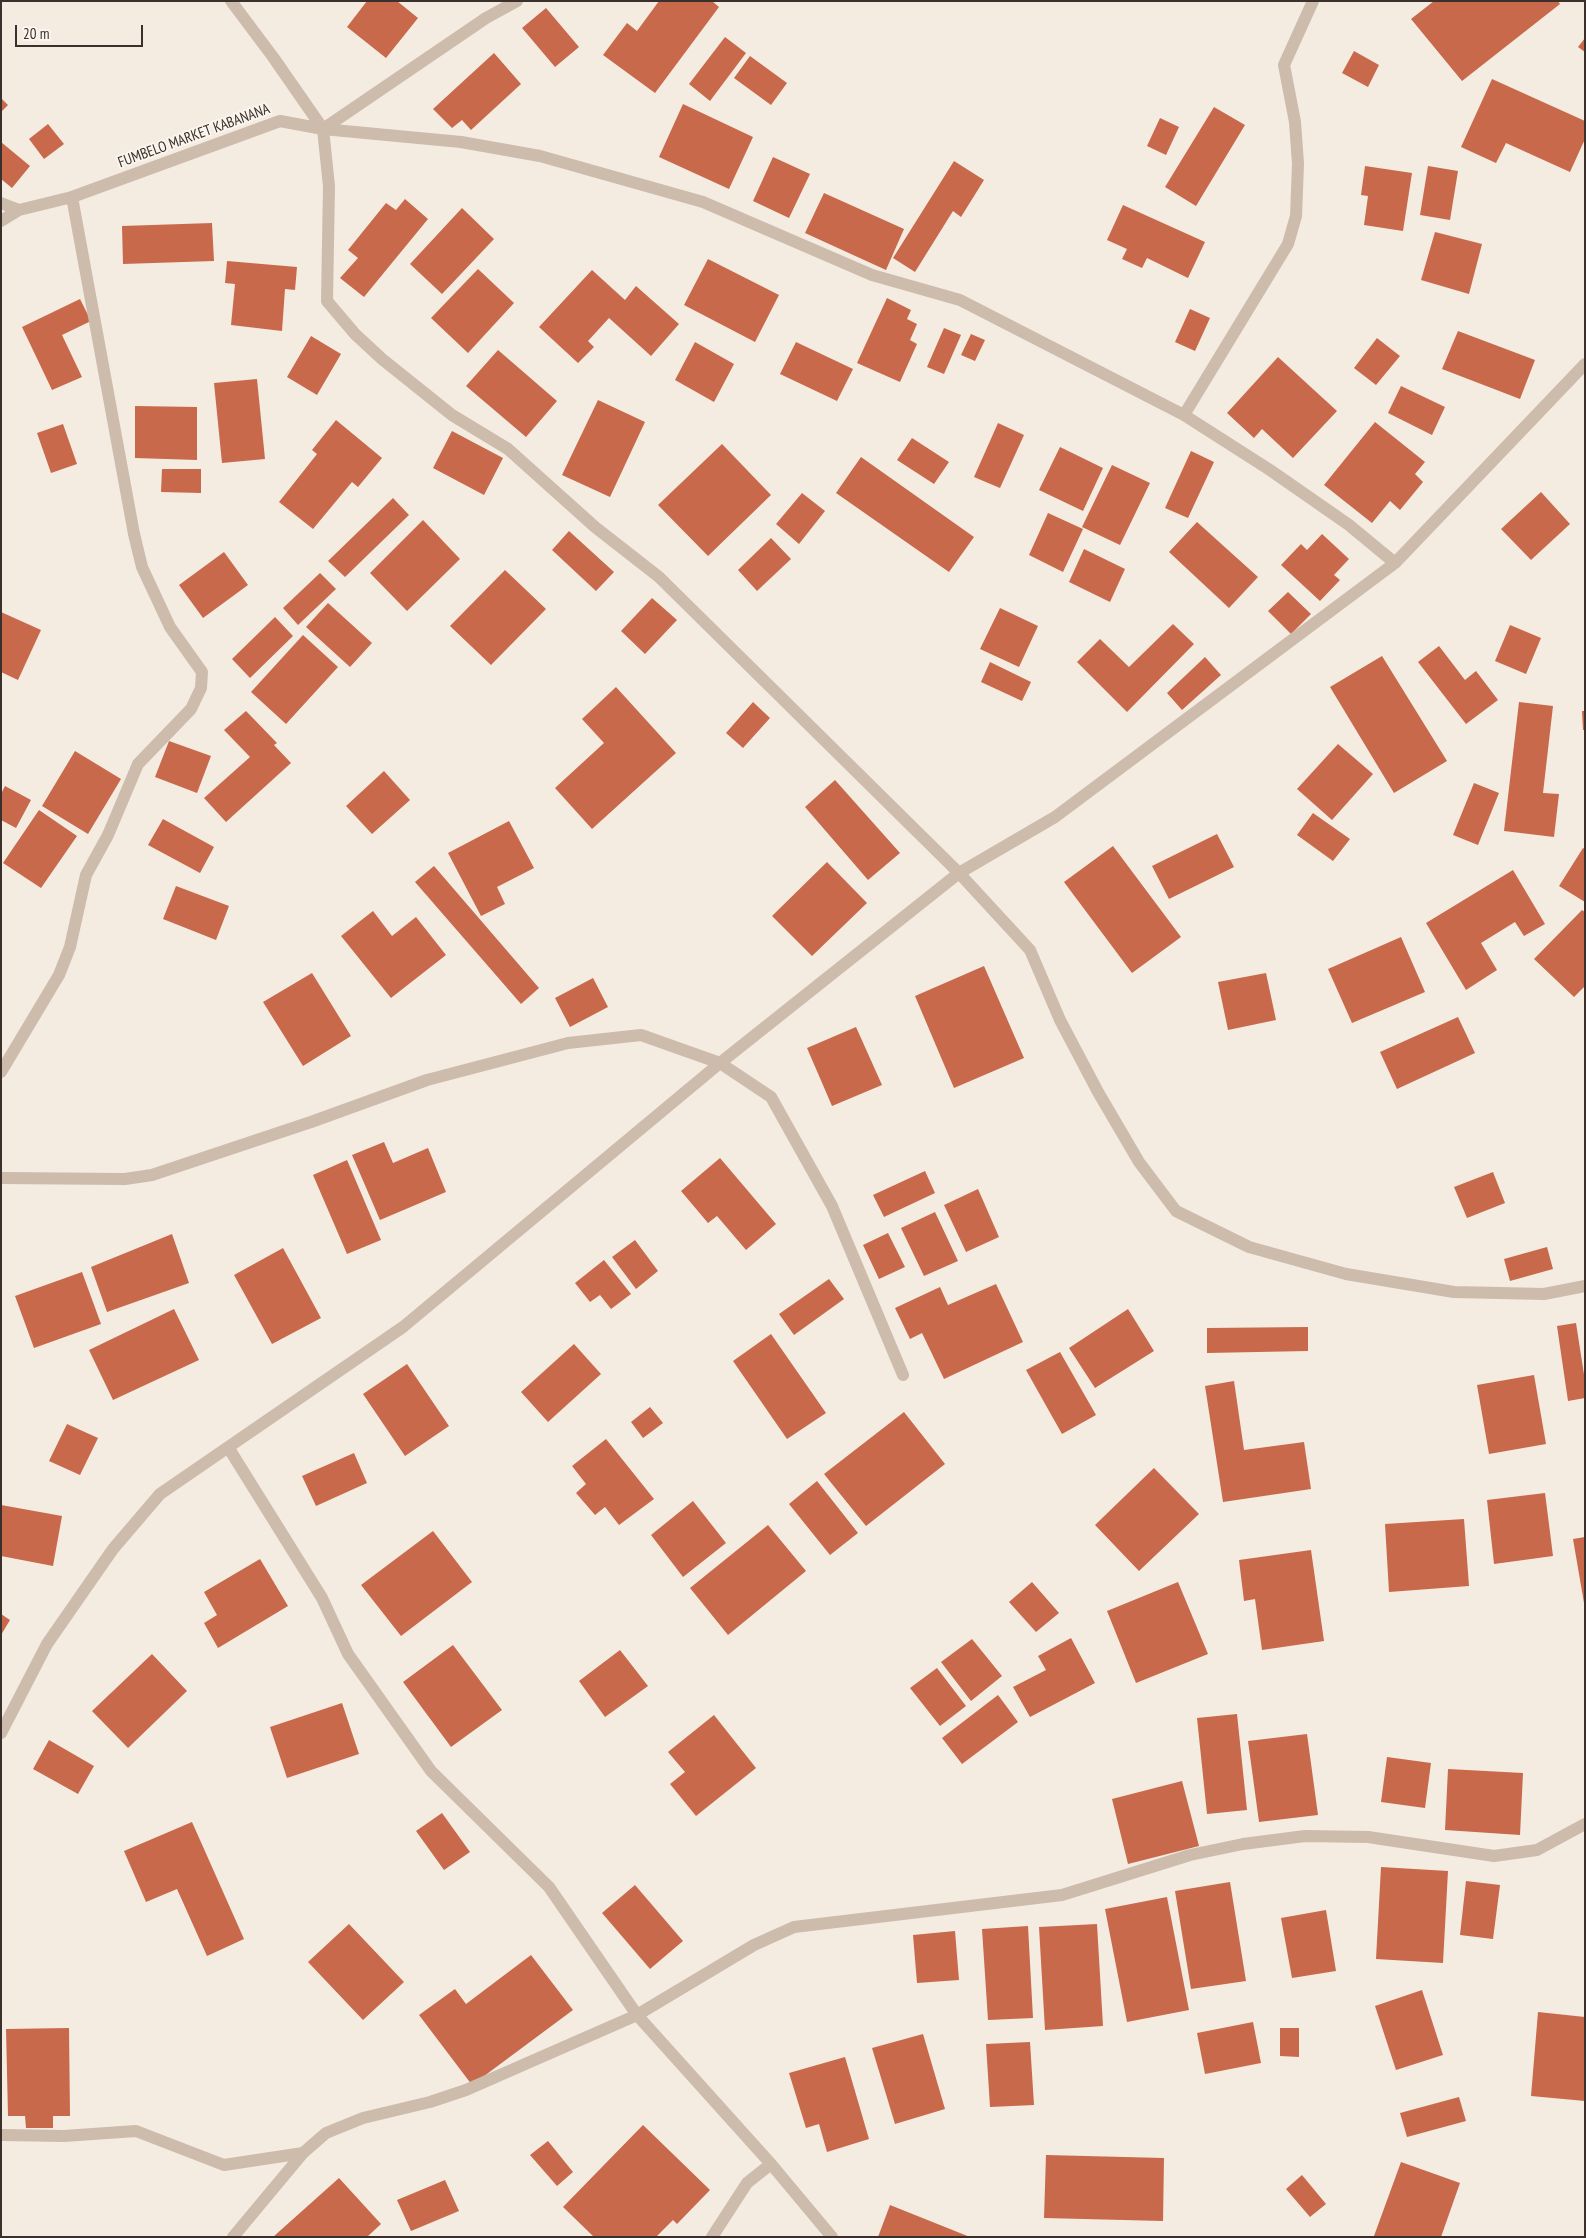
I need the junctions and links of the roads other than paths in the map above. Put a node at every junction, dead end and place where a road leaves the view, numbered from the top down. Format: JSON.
{"nodes":[{"id":1,"x":231,"y":1,"type":"edge"},
{"id":2,"x":517,"y":1,"type":"edge"},
{"id":3,"x":1313,"y":1,"type":"edge"},
{"id":4,"x":323,"y":129,"type":"junction"},
{"id":5,"x":72,"y":197,"type":"junction"},
{"id":6,"x":1,"y":203,"type":"edge"},
{"id":7,"x":19,"y":210,"type":"junction"},
{"id":8,"x":1,"y":221,"type":"edge"},
{"id":9,"x":1585,"y":364,"type":"edge"},
{"id":10,"x":1184,"y":415,"type":"junction"},
{"id":11,"x":1395,"y":562,"type":"junction"},
{"id":12,"x":959,"y":873,"type":"junction"},
{"id":13,"x":720,"y":1063,"type":"junction"},
{"id":14,"x":1,"y":1072,"type":"edge"},
{"id":15,"x":1,"y":1178,"type":"edge"},
{"id":16,"x":1585,"y":1286,"type":"edge"},
{"id":17,"x":903,"y":1375,"type":"dead end"},
{"id":18,"x":228,"y":1446,"type":"junction"},
{"id":19,"x":1,"y":1733,"type":"edge"},
{"id":20,"x":1585,"y":1824,"type":"edge"},
{"id":21,"x":637,"y":2015,"type":"junction"},
{"id":22,"x":1,"y":2135,"type":"edge"},
{"id":23,"x":303,"y":2153,"type":"junction"},
{"id":24,"x":771,"y":2164,"type":"junction"},
{"id":25,"x":233,"y":2237,"type":"edge"},
{"id":26,"x":712,"y":2237,"type":"edge"},
{"id":27,"x":832,"y":2237,"type":"edge"}],
"edges":[{"from":1,"to":4,"type":"street"},
{"from":2,"to":4,"type":"street"},
{"from":3,"to":10,"type":"street"},
{"from":4,"to":5,"type":"street","name":"FUMBELO MARKET KABANANA"},
{"from":4,"to":10,"type":"street","name":"FUMBELO MARKET KABANANA"},
{"from":4,"to":12,"type":"street"},
{"from":5,"to":7,"type":"street","name":"FUMBELO MARKET KABANANA"},
{"from":5,"to":14,"type":"street"},
{"from":6,"to":7,"type":"street"},
{"from":7,"to":8,"type":"street","name":"FUMBELO MARKET KABANANA"},
{"from":9,"to":11,"type":"street"},
{"from":10,"to":11,"type":"street","name":"FUMBELO MARKET KABANANA"},
{"from":11,"to":12,"type":"street"},
{"from":12,"to":13,"type":"street"},
{"from":12,"to":16,"type":"street"},
{"from":13,"to":15,"type":"street"},
{"from":13,"to":17,"type":"street"},
{"from":13,"to":18,"type":"street"},
{"from":18,"to":19,"type":"street"},
{"from":18,"to":21,"type":"street"},
{"from":20,"to":21,"type":"street"},
{"from":21,"to":23,"type":"street"},
{"from":21,"to":24,"type":"street"},
{"from":22,"to":23,"type":"street"},
{"from":23,"to":25,"type":"street"},
{"from":24,"to":26,"type":"street"},
{"from":24,"to":27,"type":"street"}]}
